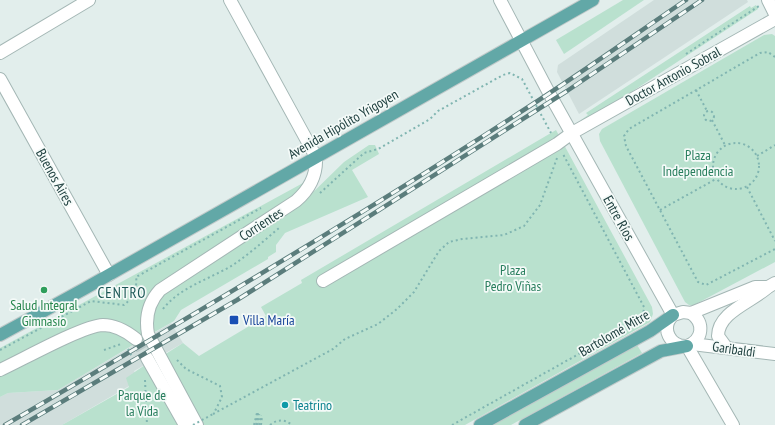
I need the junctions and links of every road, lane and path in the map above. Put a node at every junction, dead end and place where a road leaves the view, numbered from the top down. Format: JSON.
{"nodes":[{"id":1,"x":89,"y":0,"type":"edge"},
{"id":2,"x":230,"y":0,"type":"edge"},
{"id":3,"x":500,"y":0,"type":"edge"},
{"id":4,"x":593,"y":0,"type":"edge"},
{"id":5,"x":768,"y":0,"type":"edge"},
{"id":6,"x":775,"y":14,"type":"edge"},
{"id":7,"x":775,"y":19,"type":"edge"},
{"id":8,"x":521,"y":41,"type":"junction"},
{"id":9,"x":0,"y":53,"type":"edge"},
{"id":10,"x":775,"y":57,"type":"edge"},
{"id":11,"x":0,"y":79,"type":"edge"},
{"id":12,"x":696,"y":90,"type":"junction"},
{"id":13,"x":707,"y":111,"type":"junction"},
{"id":14,"x":712,"y":120,"type":"junction"},
{"id":15,"x":572,"y":133,"type":"junction"},
{"id":16,"x":725,"y":145,"type":"junction"},
{"id":17,"x":775,"y":145,"type":"edge"},
{"id":18,"x":558,"y":146,"type":"junction"},
{"id":19,"x":757,"y":156,"type":"junction"},
{"id":20,"x":316,"y":157,"type":"junction"},
{"id":21,"x":716,"y":179,"type":"junction"},
{"id":22,"x":747,"y":187,"type":"junction"},
{"id":23,"x":318,"y":194,"type":"dead end"},
{"id":24,"x":660,"y":210,"type":"junction"},
{"id":25,"x":775,"y":241,"type":"edge"},
{"id":26,"x":775,"y":249,"type":"edge"},
{"id":27,"x":109,"y":275,"type":"junction"},
{"id":28,"x":324,"y":281,"type":"dead end"},
{"id":29,"x":772,"y":285,"type":"edge"},
{"id":30,"x":691,"y":313,"type":"junction"},
{"id":31,"x":673,"y":315,"type":"junction"},
{"id":32,"x":0,"y":335,"type":"edge"},
{"id":33,"x":136,"y":339,"type":"tunnel mouth"},
{"id":34,"x":690,"y":345,"type":"junction"},
{"id":35,"x":726,"y":347,"type":"junction"},
{"id":36,"x":104,"y":350,"type":"dead end"},
{"id":37,"x":775,"y":354,"type":"edge"},
{"id":38,"x":147,"y":358,"type":"tunnel mouth"},
{"id":39,"x":136,"y":363,"type":"dead end"},
{"id":40,"x":0,"y":370,"type":"edge"},
{"id":41,"x":142,"y":375,"type":"dead end"},
{"id":42,"x":147,"y":425,"type":"edge"},
{"id":43,"x":185,"y":425,"type":"edge"},
{"id":44,"x":193,"y":425,"type":"edge"},
{"id":45,"x":197,"y":425,"type":"edge"},
{"id":46,"x":257,"y":425,"type":"edge"},
{"id":47,"x":270,"y":425,"type":"edge"},
{"id":48,"x":292,"y":425,"type":"edge"},
{"id":49,"x":452,"y":425,"type":"edge"},
{"id":50,"x":480,"y":425,"type":"edge"},
{"id":51,"x":525,"y":425,"type":"edge"},
{"id":52,"x":733,"y":425,"type":"edge"}],
"edges":[{"from":1,"to":9,"type":"street"},
{"from":2,"to":20,"type":"street"},
{"from":3,"to":8,"type":"street","name":"Entre Ríos"},
{"from":4,"to":8,"type":"main road","name":"Avenida Hipólito Yrigoyen"},
{"from":5,"to":6,"type":"street"},
{"from":7,"to":15,"type":"street","name":"Doctor Antonio Sobral"},
{"from":8,"to":15,"type":"street","name":"Entre Ríos"},
{"from":8,"to":20,"type":"main road","name":"Avenida Hipólito Yrigoyen"},
{"from":10,"to":12,"type":"path"},
{"from":11,"to":27,"type":"street","name":"Buenos Aires"},
{"from":12,"to":13,"type":"path"},
{"from":12,"to":24,"type":"path"},
{"from":13,"to":14,"type":"path"},
{"from":13,"to":14,"type":"path"},
{"from":14,"to":16,"type":"path"},
{"from":15,"to":18,"type":"street","name":"Doctor Antonio Sobral"},
{"from":15,"to":31,"type":"street","name":"Entre Ríos"},
{"from":16,"to":19,"type":"path"},
{"from":16,"to":21,"type":"path"},
{"from":17,"to":19,"type":"path"},
{"from":18,"to":23,"type":"path"},
{"from":18,"to":28,"type":"street","name":"Doctor Antonio Sobral"},
{"from":18,"to":44,"type":"path","bridge":true},
{"from":18,"to":49,"type":"path"},
{"from":19,"to":22,"type":"path"},
{"from":20,"to":27,"type":"main road","name":"Avenida Hipólito Yrigoyen"},
{"from":20,"to":45,"type":"street","name":"Corrientes"},
{"from":21,"to":22,"type":"path"},
{"from":21,"to":24,"type":"path"},
{"from":22,"to":25,"type":"path"},
{"from":24,"to":26,"type":"path"},
{"from":27,"to":32,"type":"main road","name":"Avenida Hipólito Yrigoyen"},
{"from":29,"to":30,"type":"street","name":"Bartolomé Mitre"},
{"from":29,"to":35,"type":"street","name":"Bartolomé Mitre"},
{"from":30,"to":31,"type":"street","name":"Bartolomé Mitre"},
{"from":30,"to":34,"type":"street"},
{"from":31,"to":34,"type":"street"},
{"from":31,"to":50,"type":"main road","name":"Bartolomé Mitre"},
{"from":33,"to":40,"type":"street"},
{"from":34,"to":35,"type":"street","name":"Garibaldi"},
{"from":34,"to":51,"type":"main road"},
{"from":34,"to":52,"type":"street"},
{"from":35,"to":37,"type":"street","name":"Garibaldi"},
{"from":36,"to":39,"type":"path"},
{"from":38,"to":43,"type":"street"},
{"from":41,"to":42,"type":"path"},
{"from":46,"to":46,"type":"path"},
{"from":47,"to":48,"type":"path"}]}
